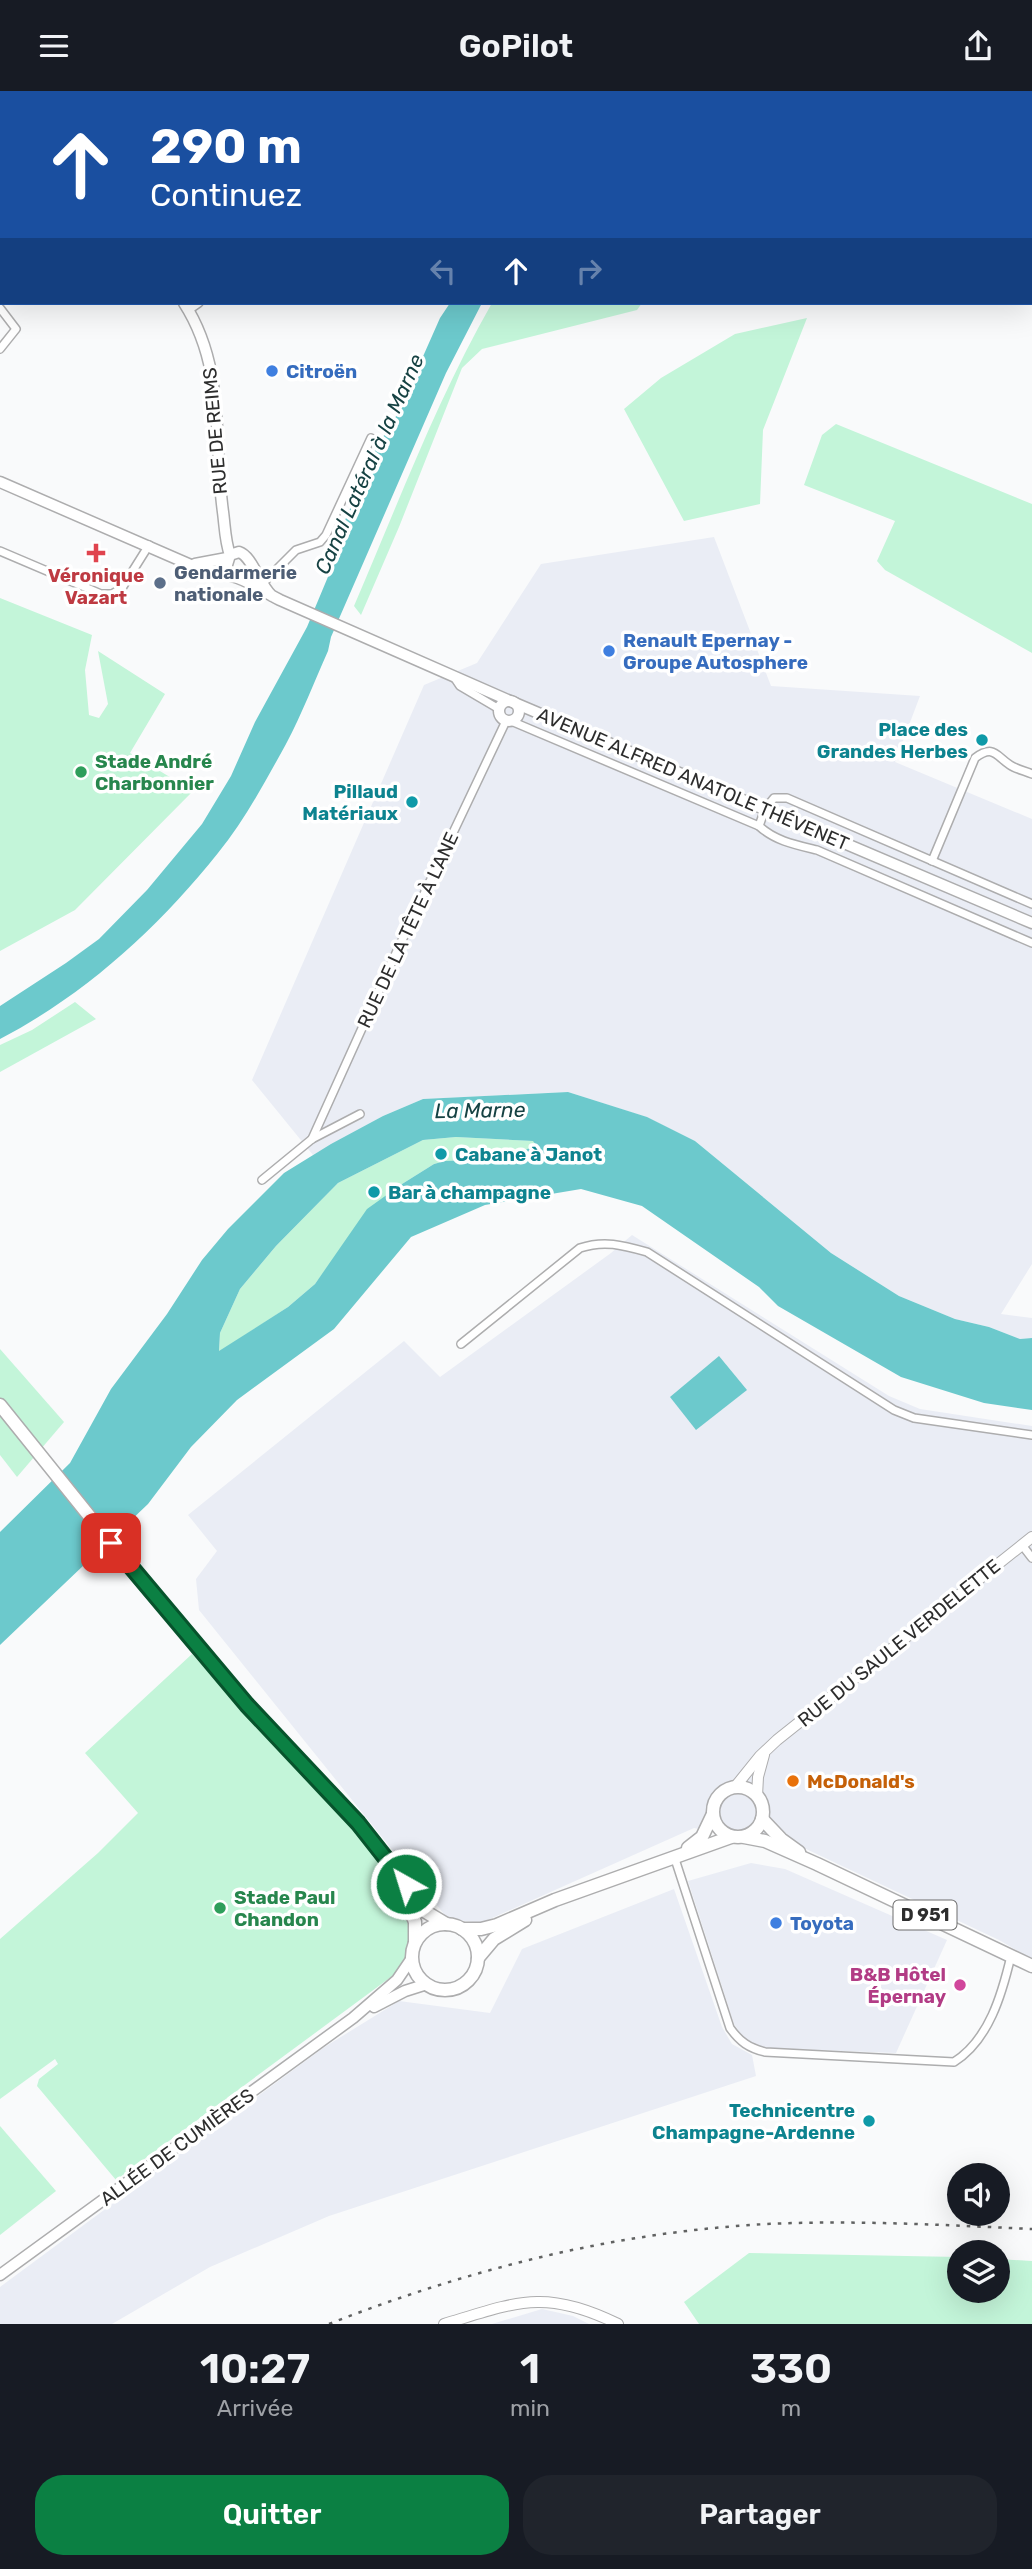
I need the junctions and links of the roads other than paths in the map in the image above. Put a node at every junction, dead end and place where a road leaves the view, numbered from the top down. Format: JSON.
{"nodes":[{"id":1,"x":186,"y":307,"type":"edge"},
{"id":2,"x":0,"y":308,"type":"edge"},
{"id":3,"x":0,"y":349,"type":"edge"},
{"id":4,"x":371,"y":438,"type":"dead end"},
{"id":5,"x":0,"y":482,"type":"edge"},
{"id":6,"x":225,"y":523,"type":"junction"},
{"id":7,"x":149,"y":545,"type":"junction"},
{"id":8,"x":0,"y":551,"type":"edge"},
{"id":9,"x":243,"y":553,"type":"junction"},
{"id":10,"x":228,"y":556,"type":"junction"},
{"id":11,"x":195,"y":564,"type":"junction"},
{"id":12,"x":251,"y":566,"type":"junction"},
{"id":13,"x":228,"y":572,"type":"junction"},
{"id":14,"x":241,"y":577,"type":"junction"},
{"id":15,"x":261,"y":584,"type":"junction"},
{"id":16,"x":276,"y":598,"type":"junction"},
{"id":17,"x":453,"y":676,"type":"junction"},
{"id":18,"x":511,"y":702,"type":"junction"},
{"id":19,"x":499,"y":709,"type":"junction"},
{"id":20,"x":519,"y":711,"type":"junction"},
{"id":21,"x":537,"y":712,"type":"junction"},
{"id":22,"x":508,"y":721,"type":"junction"},
{"id":23,"x":1032,"y":774,"type":"edge"},
{"id":24,"x":765,"y":810,"type":"junction"},
{"id":25,"x":759,"y":826,"type":"junction"},
{"id":26,"x":932,"y":861,"type":"junction"},
{"id":27,"x":1032,"y":904,"type":"edge"},
{"id":28,"x":1032,"y":923,"type":"edge"},
{"id":29,"x":1032,"y":943,"type":"edge"},
{"id":30,"x":360,"y":1114,"type":"dead end"},
{"id":31,"x":312,"y":1139,"type":"junction"},
{"id":32,"x":262,"y":1180,"type":"dead end"},
{"id":33,"x":461,"y":1344,"type":"dead end"},
{"id":34,"x":0,"y":1405,"type":"edge"},
{"id":35,"x":1032,"y":1435,"type":"edge"},
{"id":36,"x":1032,"y":1537,"type":"edge"},
{"id":37,"x":1022,"y":1545,"type":"junction"},
{"id":38,"x":1032,"y":1558,"type":"edge"},
{"id":39,"x":766,"y":1751,"type":"junction"},
{"id":40,"x":735,"y":1787,"type":"junction"},
{"id":41,"x":757,"y":1795,"type":"junction"},
{"id":42,"x":712,"y":1815,"type":"junction"},
{"id":43,"x":762,"y":1819,"type":"junction"},
{"id":44,"x":737,"y":1837,"type":"junction"},
{"id":45,"x":676,"y":1855,"type":"junction"},
{"id":46,"x":817,"y":1864,"type":"junction"},
{"id":47,"x":396,"y":1873,"type":"junction"},
{"id":48,"x":581,"y":1891,"type":"junction"},
{"id":49,"x":446,"y":1924,"type":"junction"},
{"id":50,"x":462,"y":1929,"type":"junction"},
{"id":51,"x":415,"y":1942,"type":"junction"},
{"id":52,"x":1011,"y":1955,"type":"junction"},
{"id":53,"x":412,"y":1958,"type":"junction"},
{"id":54,"x":478,"y":1958,"type":"junction"},
{"id":55,"x":1032,"y":1966,"type":"edge"},
{"id":56,"x":427,"y":1985,"type":"junction"},
{"id":57,"x":353,"y":2018,"type":"junction"},
{"id":58,"x":0,"y":2275,"type":"edge"},
{"id":59,"x":444,"y":2324,"type":"edge"},
{"id":60,"x":618,"y":2324,"type":"edge"}],
"edges":[{"from":1,"to":6,"type":"main road","name":"RUE DE REIMS"},
{"from":2,"to":3,"type":"street"},
{"from":4,"to":15,"type":"street"},
{"from":5,"to":7,"type":"main road"},
{"from":6,"to":9,"type":"main road","name":"RUE DE REIMS"},
{"from":6,"to":10,"type":"main road","name":"RUE DE REIMS"},
{"from":7,"to":8,"type":"street"},
{"from":7,"to":11,"type":"main road"},
{"from":9,"to":10,"type":"main road"},
{"from":9,"to":12,"type":"main road"},
{"from":10,"to":11,"type":"main road"},
{"from":10,"to":13,"type":"main road"},
{"from":11,"to":13,"type":"main road"},
{"from":12,"to":14,"type":"main road"},
{"from":12,"to":15,"type":"main road"},
{"from":13,"to":14,"type":"main road"},
{"from":14,"to":16,"type":"main road","name":"AVENUE ALFRED ANATOLE THÉVENET"},
{"from":15,"to":16,"type":"main road"},
{"from":16,"to":17,"type":"main road","name":"AVENUE ALFRED ANATOLE THÉVENET"},
{"from":17,"to":18,"type":"main road","name":"AVENUE ALFRED ANATOLE THÉVENET"},
{"from":17,"to":19,"type":"street"},
{"from":18,"to":19,"type":"main road"},
{"from":18,"to":20,"type":"main road"},
{"from":18,"to":21,"type":"main road","name":"AVENUE ALFRED ANATOLE THÉVENET"},
{"from":19,"to":22,"type":"main road"},
{"from":20,"to":21,"type":"main road"},
{"from":20,"to":22,"type":"main road"},
{"from":21,"to":24,"type":"main road","name":"AVENUE ALFRED ANATOLE THÉVENET"},
{"from":22,"to":25,"type":"street"},
{"from":22,"to":31,"type":"street","name":"RUE DE LA TÊTE À L'ANE"},
{"from":23,"to":26,"type":"street"},
{"from":24,"to":25,"type":"street"},
{"from":24,"to":26,"type":"street"},
{"from":24,"to":28,"type":"main road","name":"AVENUE ALFRED ANATOLE THÉVENET"},
{"from":25,"to":29,"type":"street"},
{"from":26,"to":27,"type":"street"},
{"from":30,"to":31,"type":"street"},
{"from":31,"to":32,"type":"street"},
{"from":33,"to":35,"type":"street"},
{"from":34,"to":47,"type":"main road"},
{"from":36,"to":37,"type":"street","name":"RUE DU SAULE VERDELETTE"},
{"from":37,"to":38,"type":"street"},
{"from":37,"to":39,"type":"street","name":"RUE DU SAULE VERDELETTE"},
{"from":39,"to":40,"type":"street","name":"RUE DU SAULE VERDELETTE"},
{"from":39,"to":41,"type":"street"},
{"from":40,"to":41,"type":"main road"},
{"from":40,"to":42,"type":"main road"},
{"from":41,"to":43,"type":"main road"},
{"from":42,"to":44,"type":"main road"},
{"from":42,"to":45,"type":"main road"},
{"from":43,"to":44,"type":"main road"},
{"from":43,"to":46,"type":"main road","number":"D 951"},
{"from":44,"to":45,"type":"main road"},
{"from":44,"to":46,"type":"main road","number":"D 951"},
{"from":45,"to":48,"type":"main road"},
{"from":45,"to":52,"type":"street"},
{"from":46,"to":52,"type":"main road","number":"D 951"},
{"from":47,"to":49,"type":"main road"},
{"from":47,"to":51,"type":"main road"},
{"from":48,"to":50,"type":"main road"},
{"from":48,"to":54,"type":"main road"},
{"from":49,"to":50,"type":"main road"},
{"from":49,"to":51,"type":"main road"},
{"from":50,"to":54,"type":"main road"},
{"from":51,"to":53,"type":"main road"},
{"from":52,"to":55,"type":"main road","number":"D 951"},
{"from":53,"to":56,"type":"main road"},
{"from":53,"to":57,"type":"main road","name":"ALLÉE DE CUMIÈRES"},
{"from":54,"to":56,"type":"main road"},
{"from":56,"to":57,"type":"main road","name":"ALLÉE DE CUMIÈRES"},
{"from":57,"to":58,"type":"main road","name":"ALLÉE DE CUMIÈRES"},
{"from":59,"to":60,"type":"street"}]}
